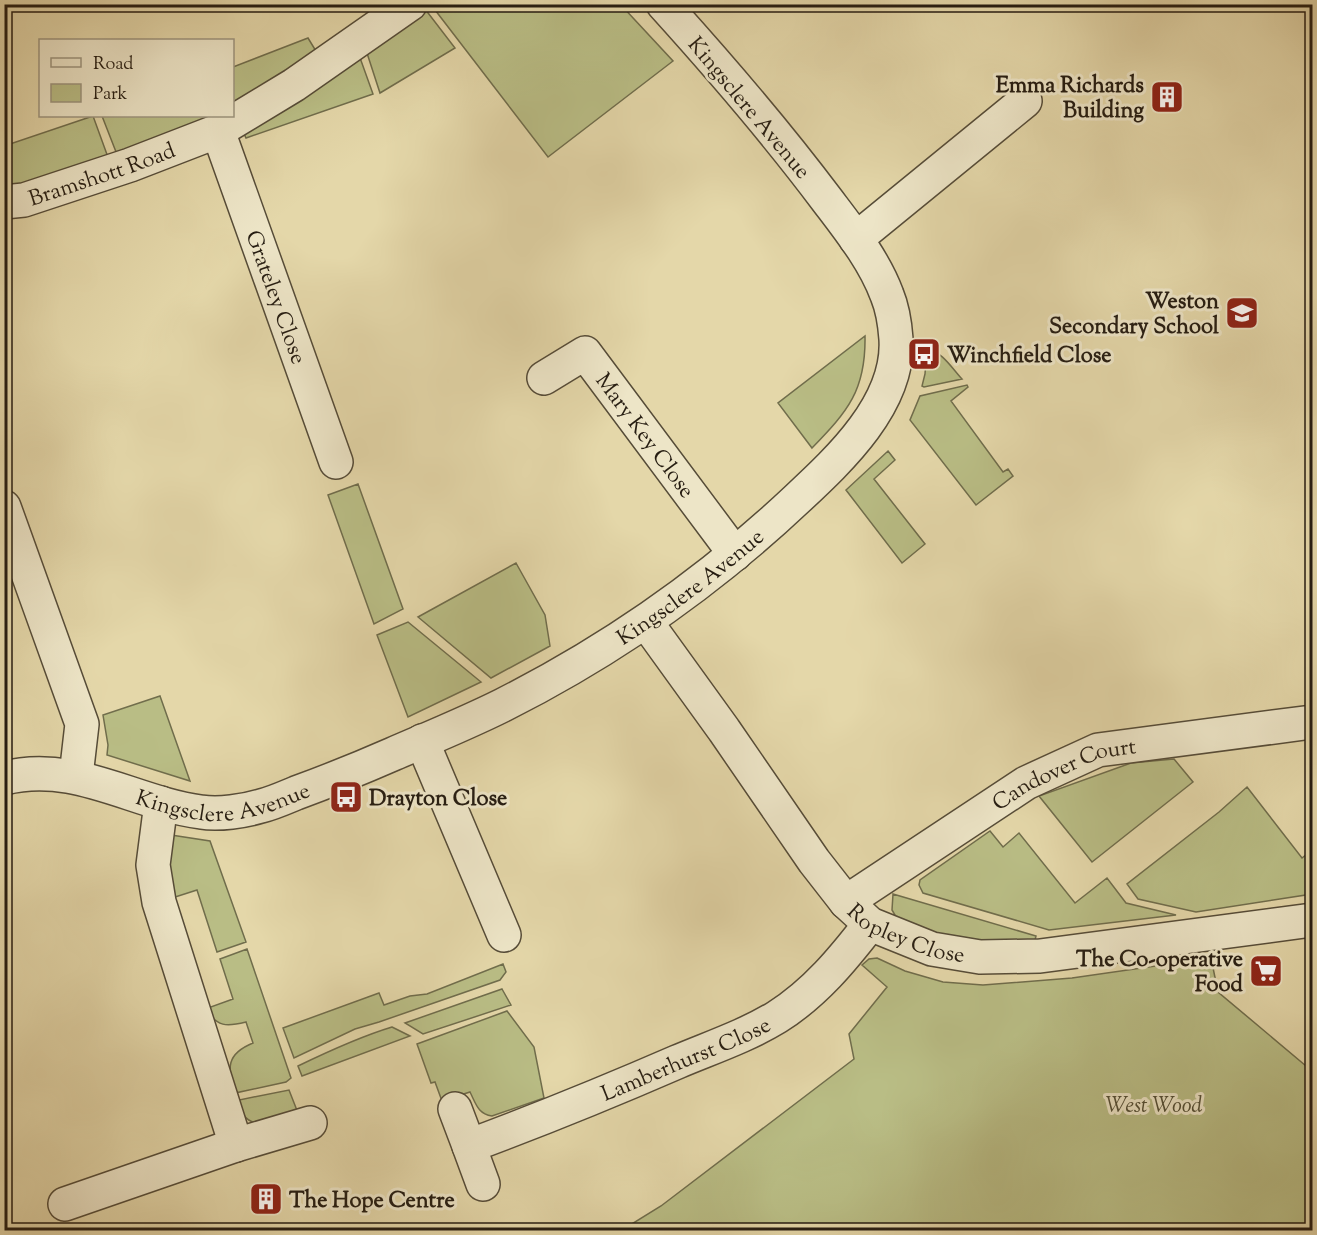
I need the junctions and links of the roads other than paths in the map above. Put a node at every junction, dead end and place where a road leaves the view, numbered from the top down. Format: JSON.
{"nodes":[{"id":1,"x":410,"y":4,"type":"edge"},
{"id":2,"x":663,"y":4,"type":"edge"},
{"id":3,"x":1025,"y":102,"type":"dead end"},
{"id":4,"x":218,"y":131,"type":"junction"},
{"id":5,"x":4,"y":202,"type":"edge"},
{"id":6,"x":856,"y":239,"type":"junction"},
{"id":7,"x":544,"y":378,"type":"dead end"},
{"id":8,"x":336,"y":462,"type":"dead end"},
{"id":9,"x":4,"y":507,"type":"edge"},
{"id":10,"x":735,"y":554,"type":"junction"},
{"id":11,"x":646,"y":622,"type":"junction"},
{"id":12,"x":1312,"y":722,"type":"edge"},
{"id":13,"x":422,"y":741,"type":"junction"},
{"id":14,"x":76,"y":777,"type":"junction"},
{"id":15,"x":4,"y":778,"type":"edge"},
{"id":16,"x":161,"y":803,"type":"junction"},
{"id":17,"x":846,"y":902,"type":"junction"},
{"id":18,"x":1312,"y":920,"type":"edge"},
{"id":19,"x":870,"y":924,"type":"junction"},
{"id":20,"x":504,"y":935,"type":"dead end"},
{"id":21,"x":455,"y":1109,"type":"dead end"},
{"id":22,"x":310,"y":1123,"type":"dead end"},
{"id":23,"x":236,"y":1145,"type":"junction"},
{"id":24,"x":469,"y":1146,"type":"junction"},
{"id":25,"x":483,"y":1184,"type":"dead end"},
{"id":26,"x":65,"y":1204,"type":"dead end"}],
"edges":[{"from":1,"to":4,"type":"street","name":"Bramshott Road"},
{"from":2,"to":6,"type":"street","name":"Kingsclere Avenue"},
{"from":3,"to":6,"type":"street"},
{"from":4,"to":5,"type":"street","name":"Bramshott Road"},
{"from":4,"to":8,"type":"street","name":"Grateley Close"},
{"from":6,"to":10,"type":"street","name":"Kingsclere Avenue"},
{"from":7,"to":10,"type":"street","name":"Mary Key Close"},
{"from":9,"to":14,"type":"street"},
{"from":10,"to":11,"type":"street","name":"Kingsclere Avenue"},
{"from":11,"to":13,"type":"street","name":"Kingsclere Avenue"},
{"from":11,"to":17,"type":"street","name":"Ropley Close"},
{"from":12,"to":17,"type":"street","name":"Candover Court"},
{"from":13,"to":16,"type":"street","name":"Kingsclere Avenue"},
{"from":13,"to":20,"type":"street"},
{"from":14,"to":15,"type":"street","name":"Kingsclere Avenue"},
{"from":14,"to":16,"type":"street","name":"Kingsclere Avenue"},
{"from":16,"to":23,"type":"street"},
{"from":17,"to":19,"type":"street","name":"Ropley Close"},
{"from":18,"to":19,"type":"street","name":"Ropley Close"},
{"from":19,"to":24,"type":"street","name":"Lamberhurst Close"},
{"from":21,"to":24,"type":"street"},
{"from":22,"to":23,"type":"street"},
{"from":23,"to":26,"type":"street"},
{"from":24,"to":25,"type":"street"}]}
